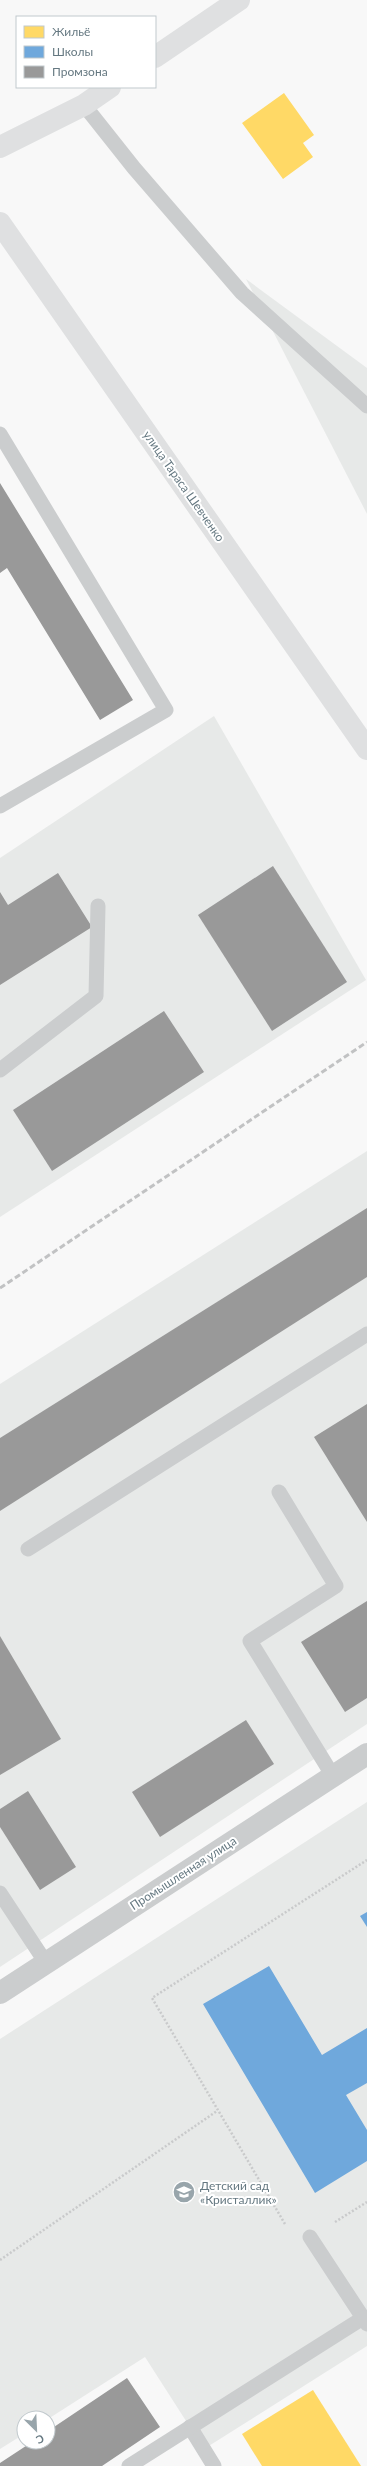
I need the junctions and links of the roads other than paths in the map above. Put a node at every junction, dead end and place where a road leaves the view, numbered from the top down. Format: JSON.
{"nodes":[{"id":1,"x":239,"y":0,"type":"edge"},
{"id":2,"x":156,"y":56,"type":"edge"},
{"id":3,"x":109,"y":88,"type":"edge"},
{"id":4,"x":84,"y":105,"type":"junction"},
{"id":5,"x":0,"y":147,"type":"edge"},
{"id":6,"x":0,"y":223,"type":"edge"},
{"id":7,"x":367,"y":406,"type":"edge"},
{"id":8,"x":0,"y":434,"type":"edge"},
{"id":9,"x":367,"y":749,"type":"edge"},
{"id":10,"x":0,"y":806,"type":"edge"},
{"id":11,"x":98,"y":906,"type":"dead end"},
{"id":12,"x":0,"y":1070,"type":"edge"},
{"id":13,"x":367,"y":1334,"type":"edge"},
{"id":14,"x":279,"y":1492,"type":"dead end"},
{"id":15,"x":28,"y":1549,"type":"dead end"},
{"id":16,"x":367,"y":1754,"type":"edge"},
{"id":17,"x":333,"y":1776,"type":"junction"},
{"id":18,"x":0,"y":1893,"type":"edge"},
{"id":19,"x":46,"y":1963,"type":"junction"},
{"id":20,"x":0,"y":1993,"type":"edge"},
{"id":21,"x":310,"y":2237,"type":"road end"},
{"id":22,"x":365,"y":2321,"type":"edge"},
{"id":23,"x":190,"y":2427,"type":"junction"},
{"id":24,"x":129,"y":2466,"type":"edge"},
{"id":25,"x":214,"y":2466,"type":"edge"}],
"edges":[{"from":1,"to":2,"type":"street"},
{"from":3,"to":4,"type":"street"},
{"from":4,"to":5,"type":"street"},
{"from":4,"to":7,"type":"lane"},
{"from":6,"to":9,"type":"street","name":"улица Тараса Шевченко"},
{"from":8,"to":10,"type":"lane"},
{"from":11,"to":12,"type":"lane"},
{"from":13,"to":15,"type":"lane"},
{"from":14,"to":17,"type":"lane"},
{"from":16,"to":17,"type":"street","name":"Промышленная улица"},
{"from":17,"to":19,"type":"street","name":"Промышленная улица"},
{"from":18,"to":19,"type":"lane"},
{"from":19,"to":20,"type":"street","name":"Промышленная улица"},
{"from":21,"to":22,"type":"lane"},
{"from":22,"to":23,"type":"lane"},
{"from":23,"to":24,"type":"lane"},
{"from":23,"to":25,"type":"lane"}]}
